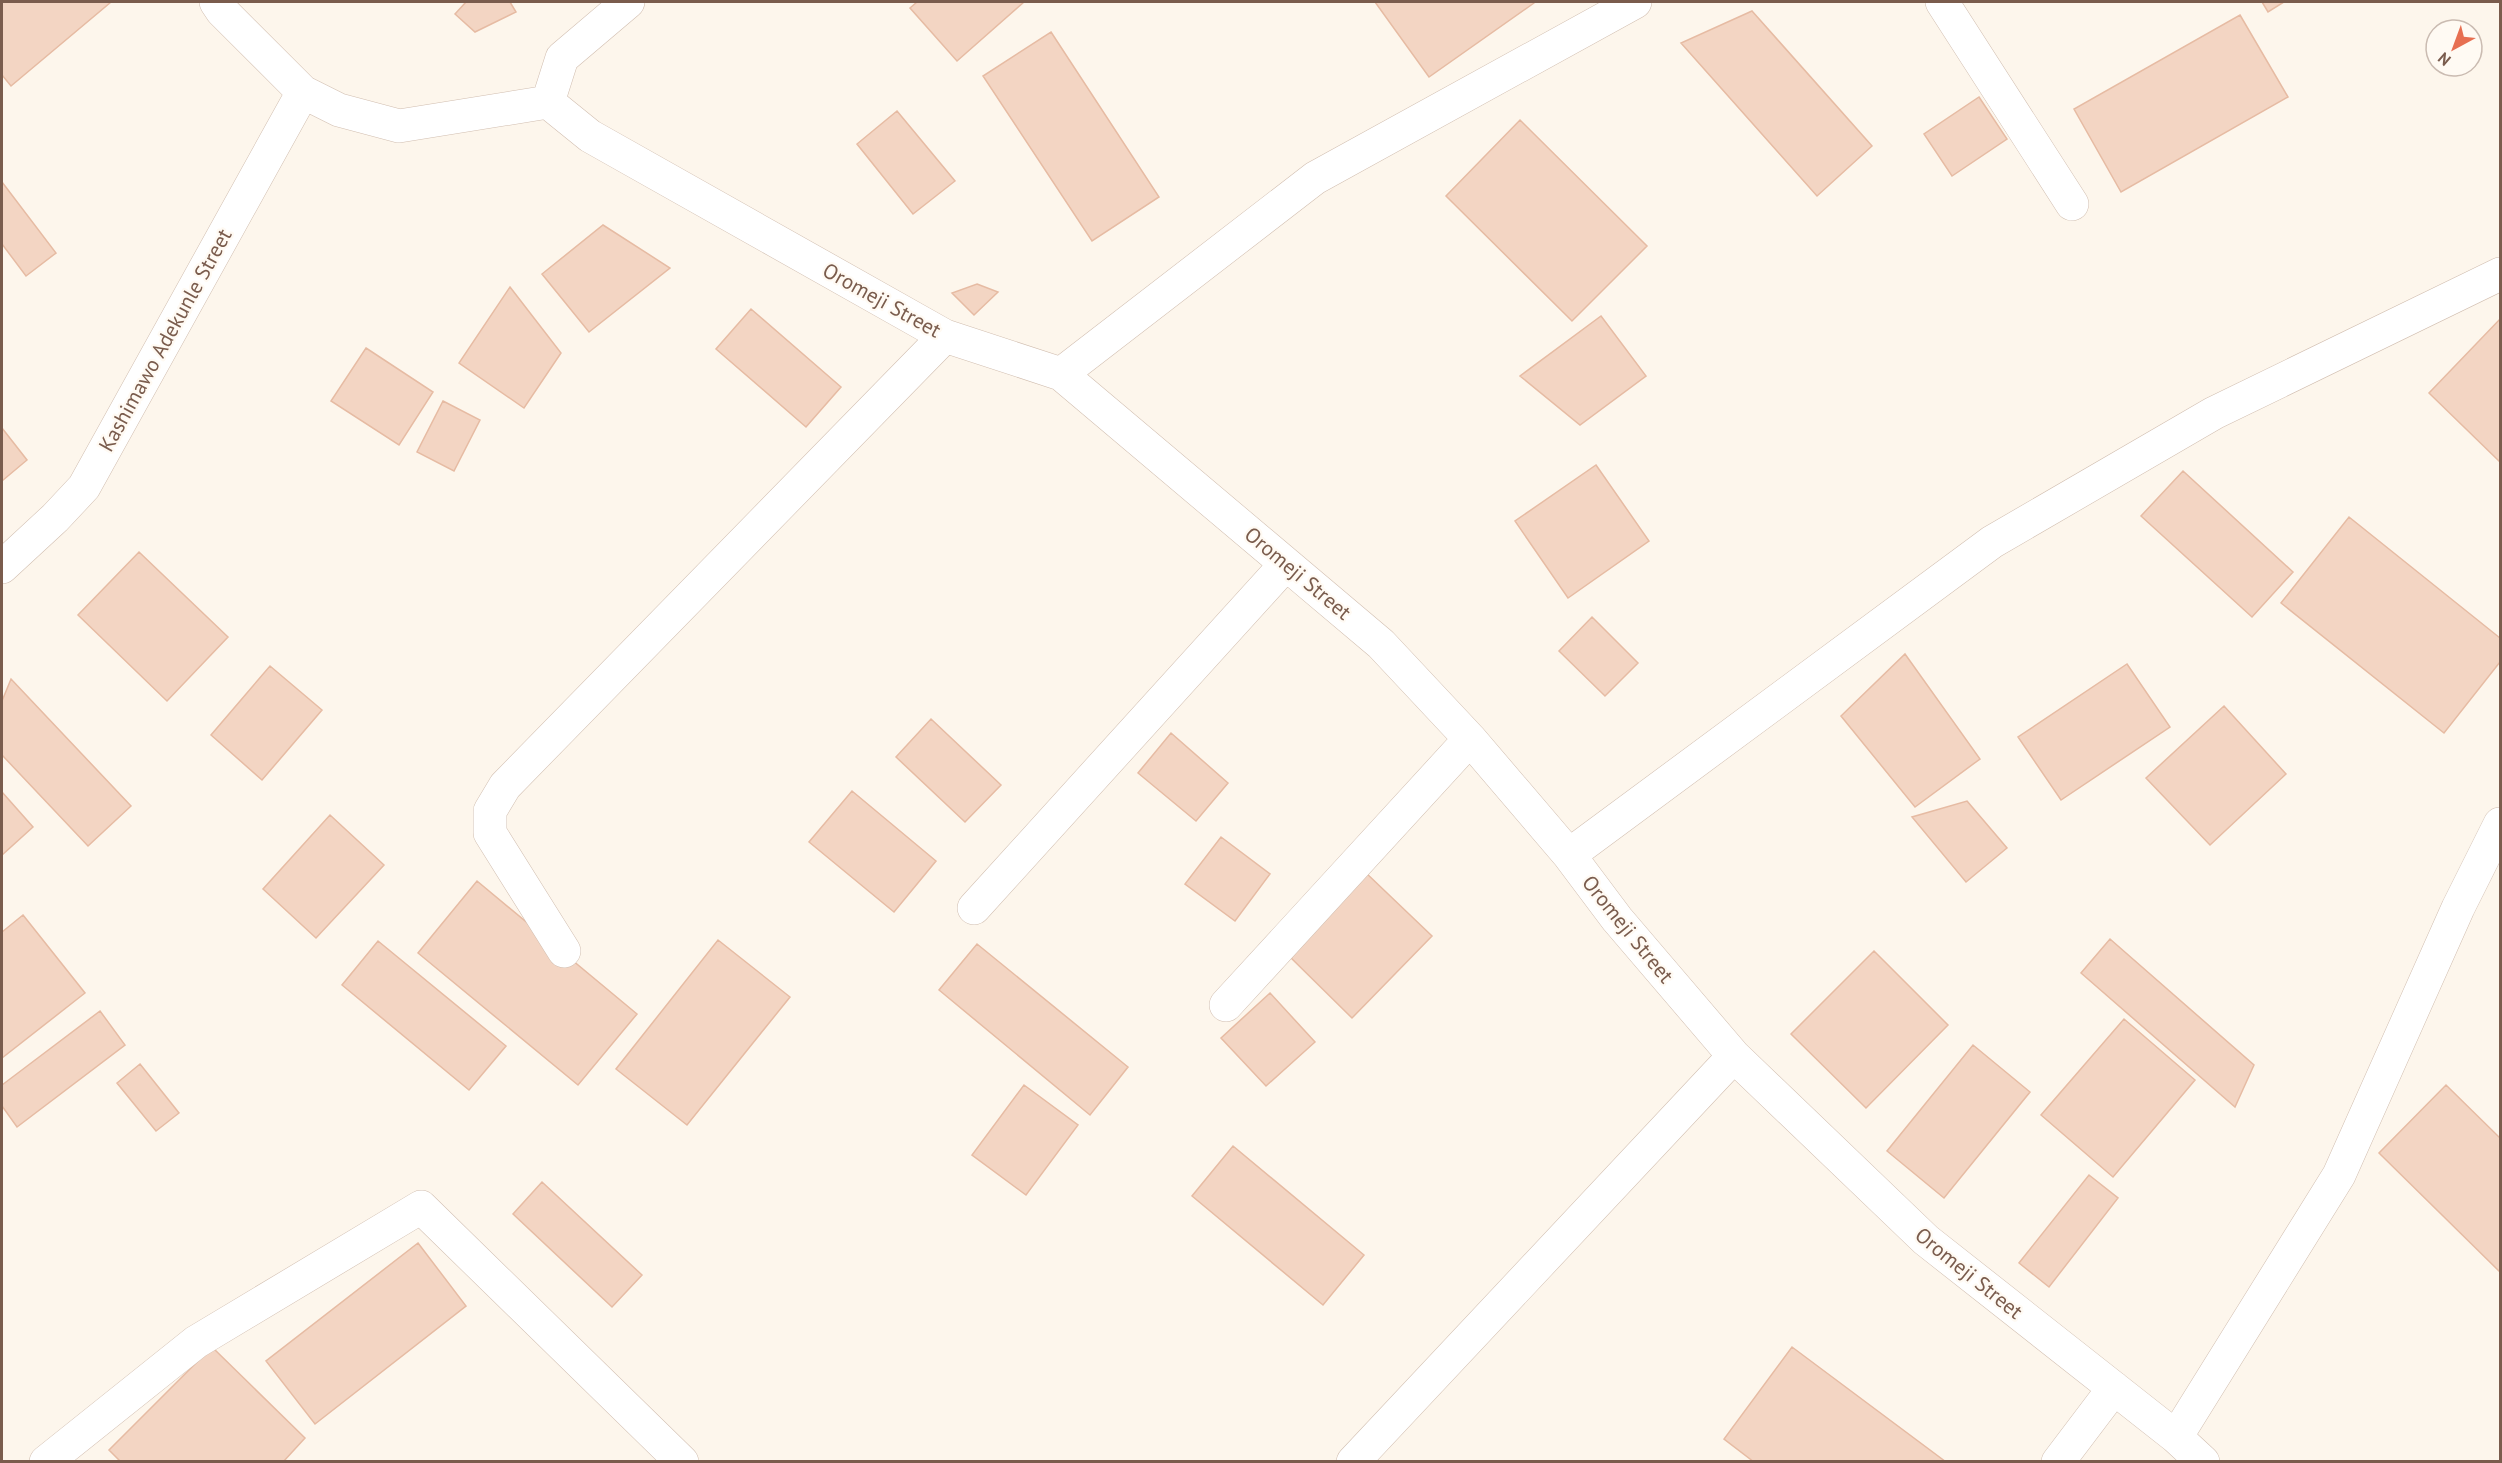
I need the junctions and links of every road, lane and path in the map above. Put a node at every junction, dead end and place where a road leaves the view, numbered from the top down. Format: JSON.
{"nodes":[{"id":1,"x":216,"y":2,"type":"edge"},
{"id":2,"x":628,"y":2,"type":"edge"},
{"id":3,"x":1635,"y":2,"type":"edge"},
{"id":4,"x":1942,"y":2,"type":"edge"},
{"id":5,"x":303,"y":92,"type":"junction"},
{"id":6,"x":548,"y":102,"type":"junction"},
{"id":7,"x":2072,"y":204,"type":"dead end"},
{"id":8,"x":2500,"y":274,"type":"edge"},
{"id":9,"x":945,"y":336,"type":"junction"},
{"id":10,"x":1061,"y":374,"type":"junction"},
{"id":11,"x":1286,"y":564,"type":"junction"},
{"id":12,"x":2,"y":567,"type":"edge"},
{"id":13,"x":1470,"y":739,"type":"junction"},
{"id":14,"x":2500,"y":824,"type":"edge"},
{"id":15,"x":1569,"y":855,"type":"junction"},
{"id":16,"x":974,"y":908,"type":"dead end"},
{"id":17,"x":564,"y":951,"type":"dead end"},
{"id":18,"x":1227,"y":1005,"type":"dead end"},
{"id":19,"x":1734,"y":1056,"type":"junction"},
{"id":20,"x":2114,"y":1388,"type":"junction"},
{"id":21,"x":2176,"y":1437,"type":"junction"},
{"id":22,"x":46,"y":1461,"type":"edge"},
{"id":23,"x":682,"y":1461,"type":"edge"},
{"id":24,"x":1353,"y":1461,"type":"edge"},
{"id":25,"x":2058,"y":1461,"type":"edge"},
{"id":26,"x":2203,"y":1461,"type":"edge"}],
"edges":[{"from":1,"to":5,"type":"street"},
{"from":2,"to":6,"type":"street"},
{"from":3,"to":10,"type":"street"},
{"from":4,"to":7,"type":"street"},
{"from":5,"to":6,"type":"street"},
{"from":5,"to":12,"type":"street","name":"Kashimawo Adekunle Street"},
{"from":6,"to":9,"type":"street","name":"Oromeji Street"},
{"from":8,"to":15,"type":"street"},
{"from":9,"to":10,"type":"street","name":"Oromeji Street"},
{"from":9,"to":17,"type":"street"},
{"from":10,"to":11,"type":"street","name":"Oromeji Street"},
{"from":11,"to":13,"type":"street","name":"Oromeji Street"},
{"from":11,"to":16,"type":"street"},
{"from":13,"to":15,"type":"street","name":"Oromeji Street"},
{"from":13,"to":18,"type":"street"},
{"from":14,"to":21,"type":"street"},
{"from":15,"to":19,"type":"street","name":"Oromeji Street"},
{"from":19,"to":20,"type":"street","name":"Oromeji Street"},
{"from":19,"to":24,"type":"street"},
{"from":20,"to":21,"type":"street","name":"Oromeji Street"},
{"from":20,"to":25,"type":"street"},
{"from":21,"to":26,"type":"street","name":"Oromeji Street"},
{"from":22,"to":23,"type":"street"}]}
